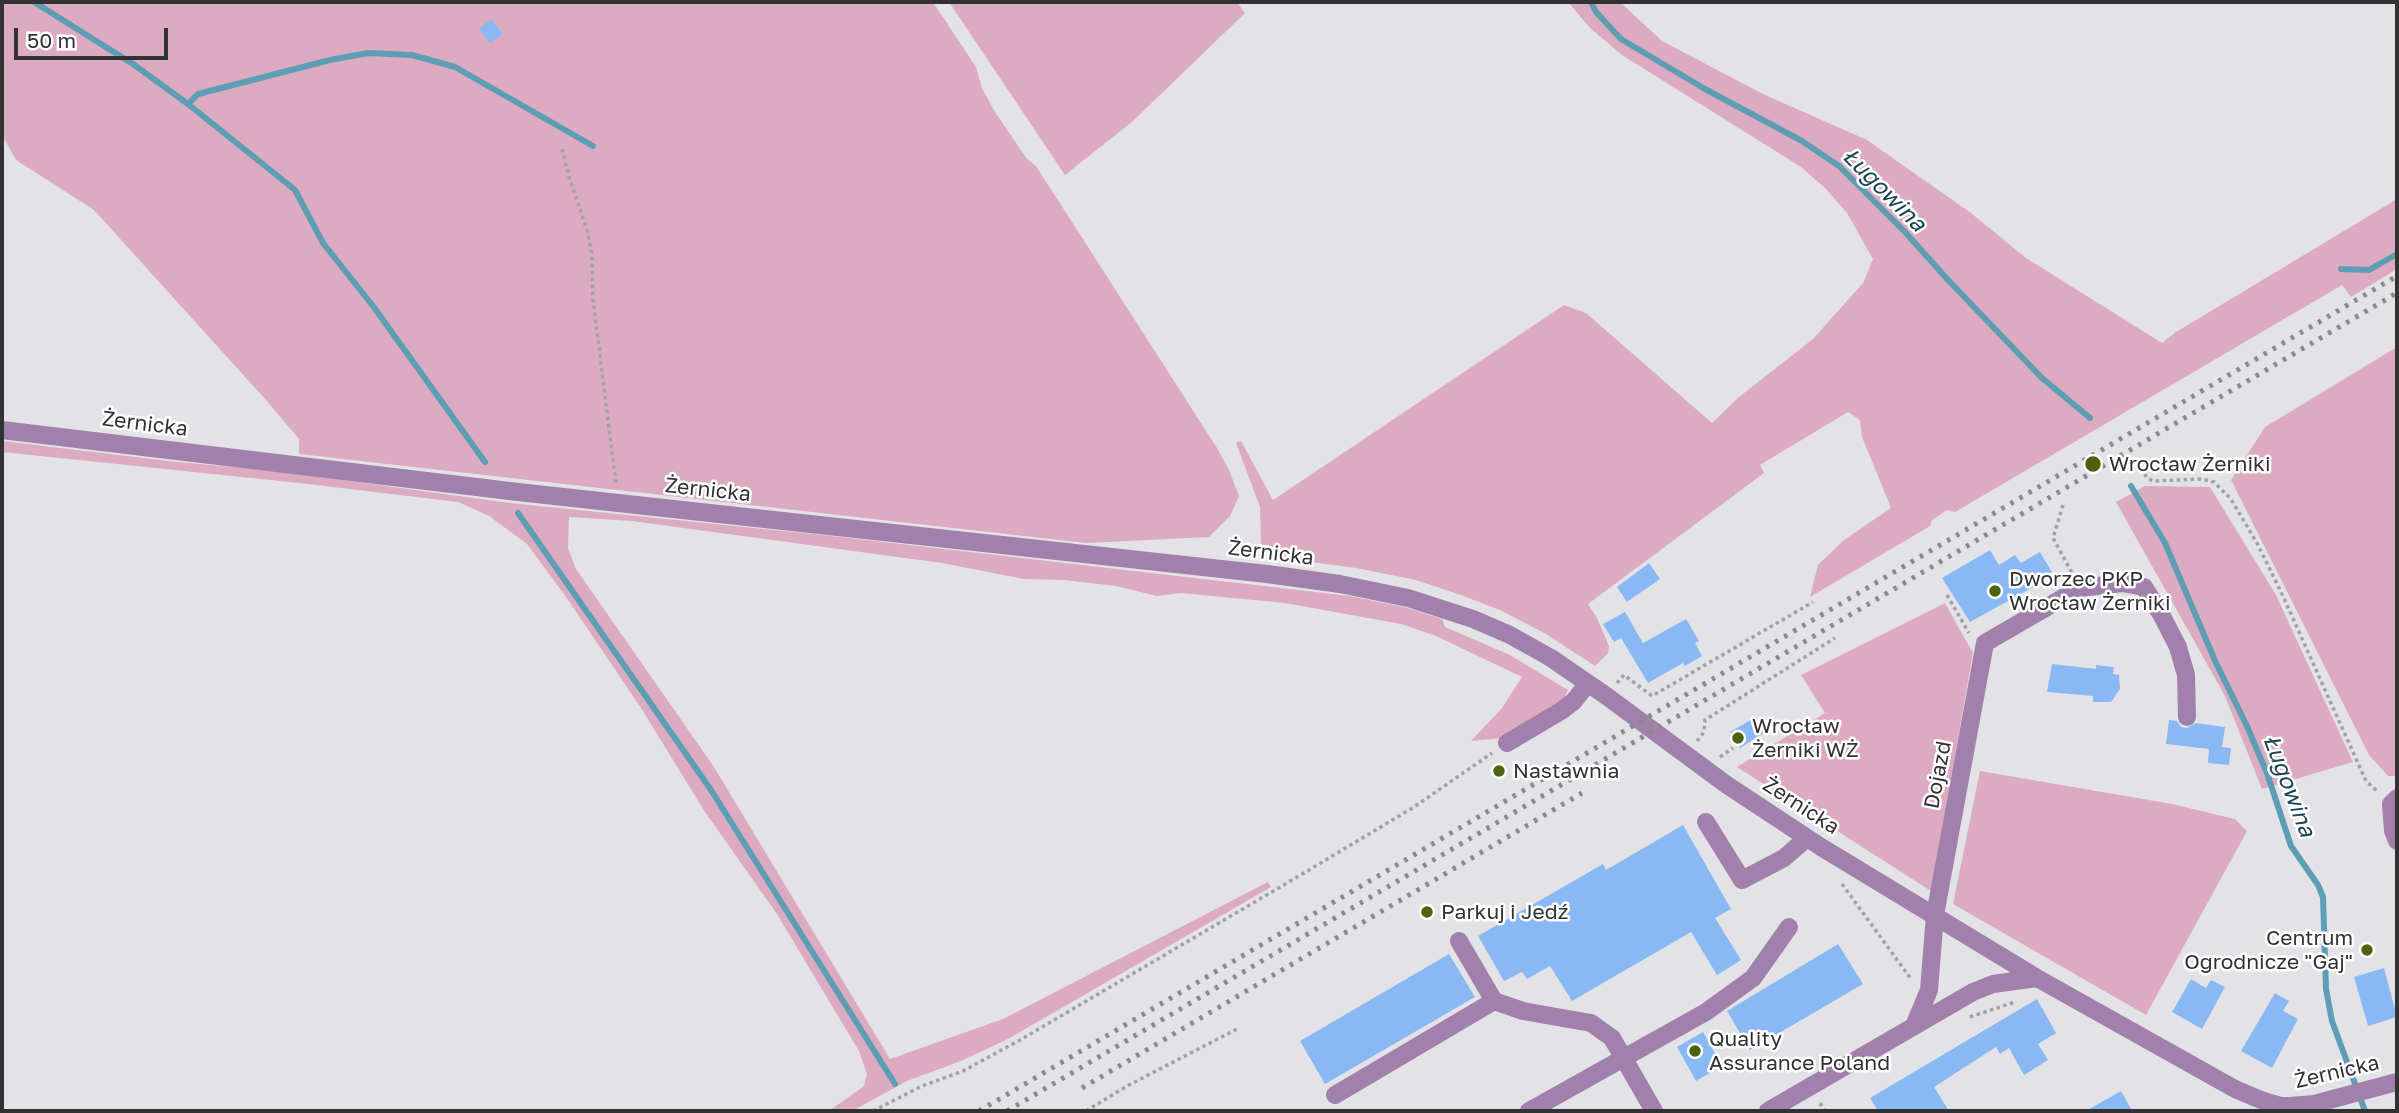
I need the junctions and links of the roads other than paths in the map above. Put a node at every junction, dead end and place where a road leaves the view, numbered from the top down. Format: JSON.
{"nodes":[{"id":1,"x":2,"y":430,"type":"edge"},
{"id":2,"x":1588,"y":683,"type":"junction"},
{"id":3,"x":2187,"y":717,"type":"dead end"},
{"id":4,"x":1507,"y":743,"type":"road end"},
{"id":5,"x":2394,"y":801,"type":"edge"},
{"id":6,"x":1706,"y":822,"type":"dead end"},
{"id":7,"x":1807,"y":838,"type":"junction"},
{"id":8,"x":2397,"y":841,"type":"edge"},
{"id":9,"x":1935,"y":915,"type":"junction"},
{"id":10,"x":1789,"y":927,"type":"dead end"},
{"id":11,"x":1459,"y":941,"type":"dead end"},
{"id":12,"x":2037,"y":978,"type":"junction"},
{"id":13,"x":1494,"y":1001,"type":"junction"},
{"id":14,"x":1913,"y":1026,"type":"junction"},
{"id":15,"x":1625,"y":1058,"type":"junction"},
{"id":16,"x":2397,"y":1082,"type":"edge"},
{"id":17,"x":1335,"y":1095,"type":"dead end"},
{"id":18,"x":1777,"y":1109,"type":"edge"},
{"id":19,"x":1530,"y":1111,"type":"edge"},
{"id":20,"x":1654,"y":1111,"type":"edge"}],
"edges":[{"from":1,"to":2,"type":"street","name":"Żernicka"},
{"from":2,"to":4,"type":"street"},
{"from":2,"to":7,"type":"street","name":"Żernicka"},
{"from":3,"to":9,"type":"street","name":"Dojazd"},
{"from":5,"to":8,"type":"street"},
{"from":6,"to":7,"type":"street"},
{"from":7,"to":9,"type":"street","name":"Żernicka"},
{"from":9,"to":12,"type":"street","name":"Żernicka"},
{"from":9,"to":14,"type":"street","name":"Dojazd"},
{"from":10,"to":15,"type":"street"},
{"from":11,"to":13,"type":"street"},
{"from":12,"to":14,"type":"street"},
{"from":12,"to":16,"type":"street","name":"Żernicka"},
{"from":13,"to":15,"type":"street"},
{"from":13,"to":17,"type":"street"},
{"from":14,"to":18,"type":"street"},
{"from":15,"to":19,"type":"street"},
{"from":15,"to":20,"type":"street"}]}
